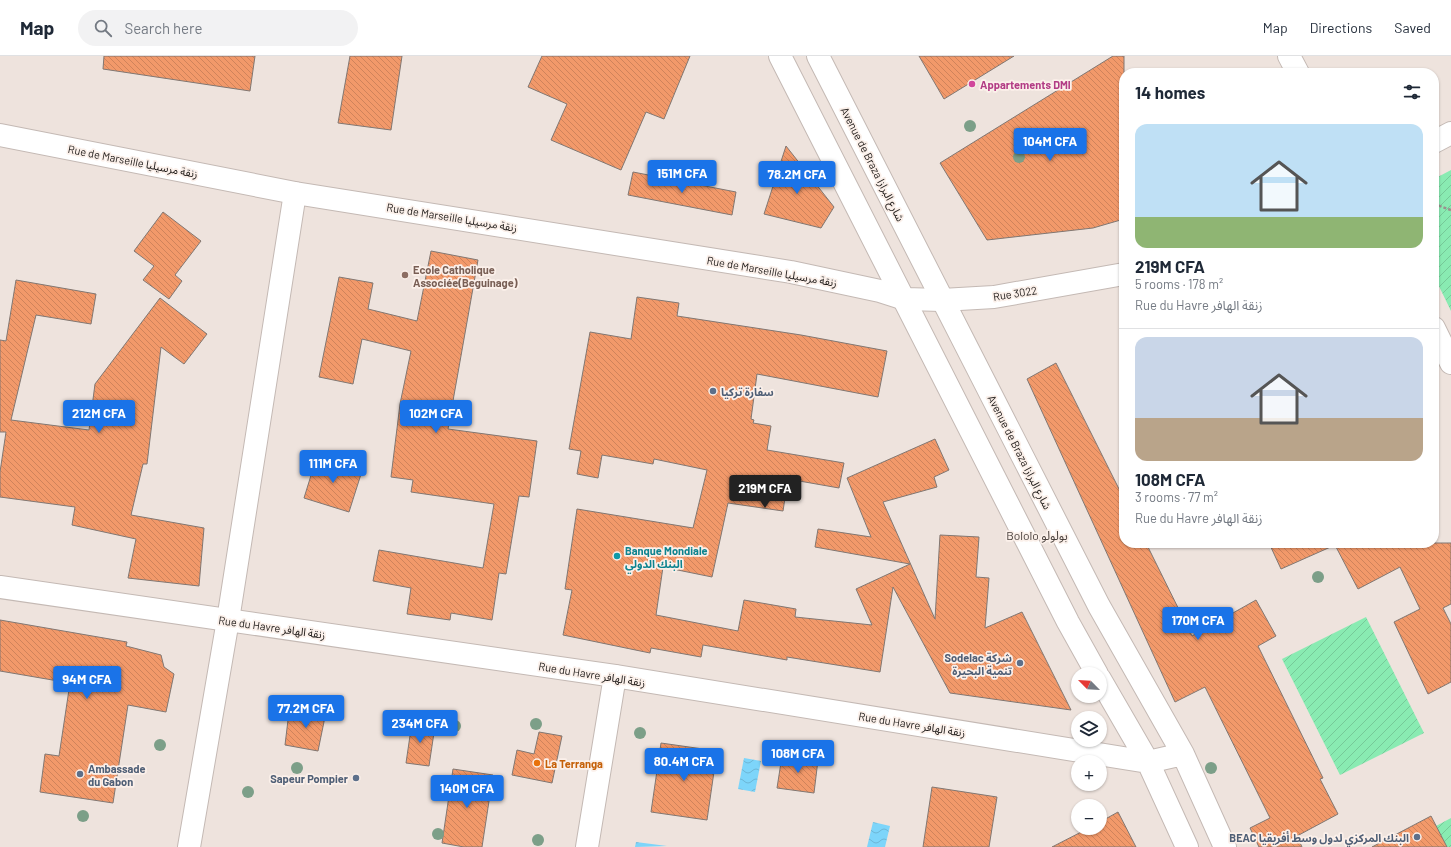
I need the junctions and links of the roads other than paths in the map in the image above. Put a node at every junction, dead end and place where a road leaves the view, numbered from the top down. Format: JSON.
{"nodes":[{"id":1,"x":780,"y":56,"type":"edge"},
{"id":2,"x":818,"y":56,"type":"edge"},
{"id":3,"x":1289,"y":56,"type":"edge"},
{"id":4,"x":1295,"y":68,"type":"edge"},
{"id":5,"x":1451,"y":133,"type":"edge"},
{"id":6,"x":0,"y":135,"type":"edge"},
{"id":7,"x":1439,"y":139,"type":"edge"},
{"id":8,"x":295,"y":193,"type":"junction"},
{"id":9,"x":1119,"y":275,"type":"edge"},
{"id":10,"x":905,"y":299,"type":"junction"},
{"id":11,"x":942,"y":300,"type":"junction"},
{"id":12,"x":1439,"y":338,"type":"edge"},
{"id":13,"x":1451,"y":363,"type":"edge"},
{"id":14,"x":0,"y":587,"type":"edge"},
{"id":15,"x":228,"y":620,"type":"junction"},
{"id":16,"x":1093,"y":667,"type":"edge"},
{"id":17,"x":615,"y":676,"type":"junction"},
{"id":18,"x":1107,"y":690,"type":"edge"},
{"id":19,"x":1183,"y":754,"type":"junction"},
{"id":20,"x":1148,"y":762,"type":"junction"},
{"id":21,"x":189,"y":847,"type":"edge"},
{"id":22,"x":587,"y":847,"type":"edge"},
{"id":23,"x":1187,"y":847,"type":"edge"},
{"id":24,"x":1225,"y":847,"type":"edge"}],
"edges":[{"from":1,"to":10,"type":"main road"},
{"from":2,"to":11,"type":"main road","name":"Avenue de Braza شارع البرازا"},
{"from":3,"to":4,"type":"main road"},
{"from":5,"to":7,"type":"main road"},
{"from":6,"to":8,"type":"main road","name":"Rue de Marseille زنقة مرسيليا"},
{"from":8,"to":10,"type":"main road","name":"Rue de Marseille زنقة مرسيليا"},
{"from":8,"to":15,"type":"main road"},
{"from":9,"to":11,"type":"main road","name":"Rue 3022"},
{"from":10,"to":11,"type":"main road","name":"Rue 3022"},
{"from":10,"to":16,"type":"main road"},
{"from":11,"to":19,"type":"main road","name":"Avenue de Braza شارع البرازا"},
{"from":12,"to":13,"type":"main road"},
{"from":14,"to":15,"type":"main road","name":"Rue du Havre زنقة الهافر"},
{"from":15,"to":17,"type":"main road","name":"Rue du Havre زنقة الهافر"},
{"from":15,"to":21,"type":"main road"},
{"from":17,"to":20,"type":"main road","name":"Rue du Havre زنقة الهافر"},
{"from":17,"to":22,"type":"main road"},
{"from":18,"to":20,"type":"main road"},
{"from":19,"to":20,"type":"main road","name":"Rue du Havre زنقة الهافر"},
{"from":19,"to":24,"type":"main road","name":"Avenue de Braza شارع البرازا"},
{"from":20,"to":23,"type":"main road"}]}
